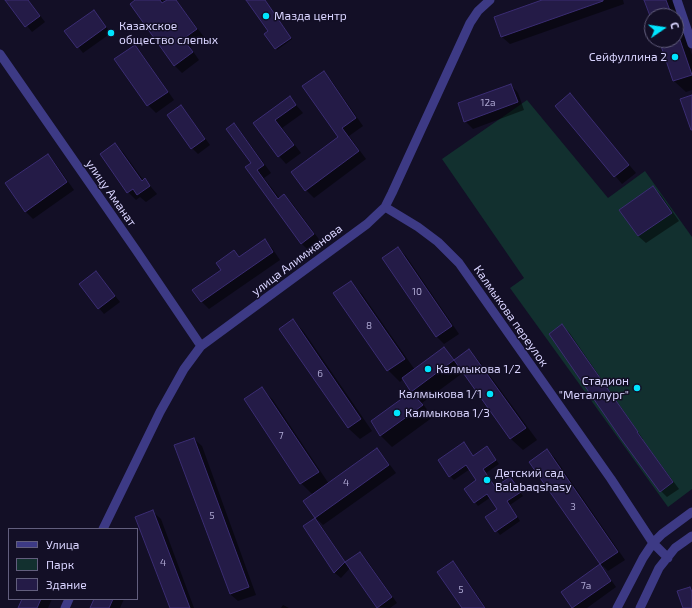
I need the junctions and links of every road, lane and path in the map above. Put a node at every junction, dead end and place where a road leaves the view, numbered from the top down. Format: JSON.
{"nodes":[{"id":1,"x":490,"y":0,"type":"edge"},
{"id":2,"x":677,"y":0,"type":"edge"},
{"id":3,"x":692,"y":44,"type":"edge"},
{"id":4,"x":0,"y":54,"type":"edge"},
{"id":5,"x":384,"y":207,"type":"junction"},
{"id":6,"x":201,"y":346,"type":"junction"},
{"id":7,"x":692,"y":512,"type":"edge"},
{"id":8,"x":103,"y":528,"type":"edge"},
{"id":9,"x":692,"y":536,"type":"edge"},
{"id":10,"x":653,"y":543,"type":"junction"},
{"id":11,"x":668,"y":558,"type":"junction"},
{"id":12,"x":617,"y":608,"type":"edge"},
{"id":13,"x":640,"y":608,"type":"edge"}],
"edges":[{"from":1,"to":5,"type":"street","name":"улица Алимжанова"},
{"from":2,"to":3,"type":"street"},
{"from":4,"to":6,"type":"street","name":"улицу Аманат"},
{"from":5,"to":6,"type":"street","name":"улица Алимжанова"},
{"from":5,"to":10,"type":"street","name":"Калмыкова переулок"},
{"from":6,"to":8,"type":"street","name":"улица Алимжанова"},
{"from":7,"to":10,"type":"street"},
{"from":9,"to":11,"type":"street"},
{"from":10,"to":11,"type":"street","name":"Калмыкова переулок"},
{"from":10,"to":12,"type":"street"},
{"from":11,"to":13,"type":"street"}]}
